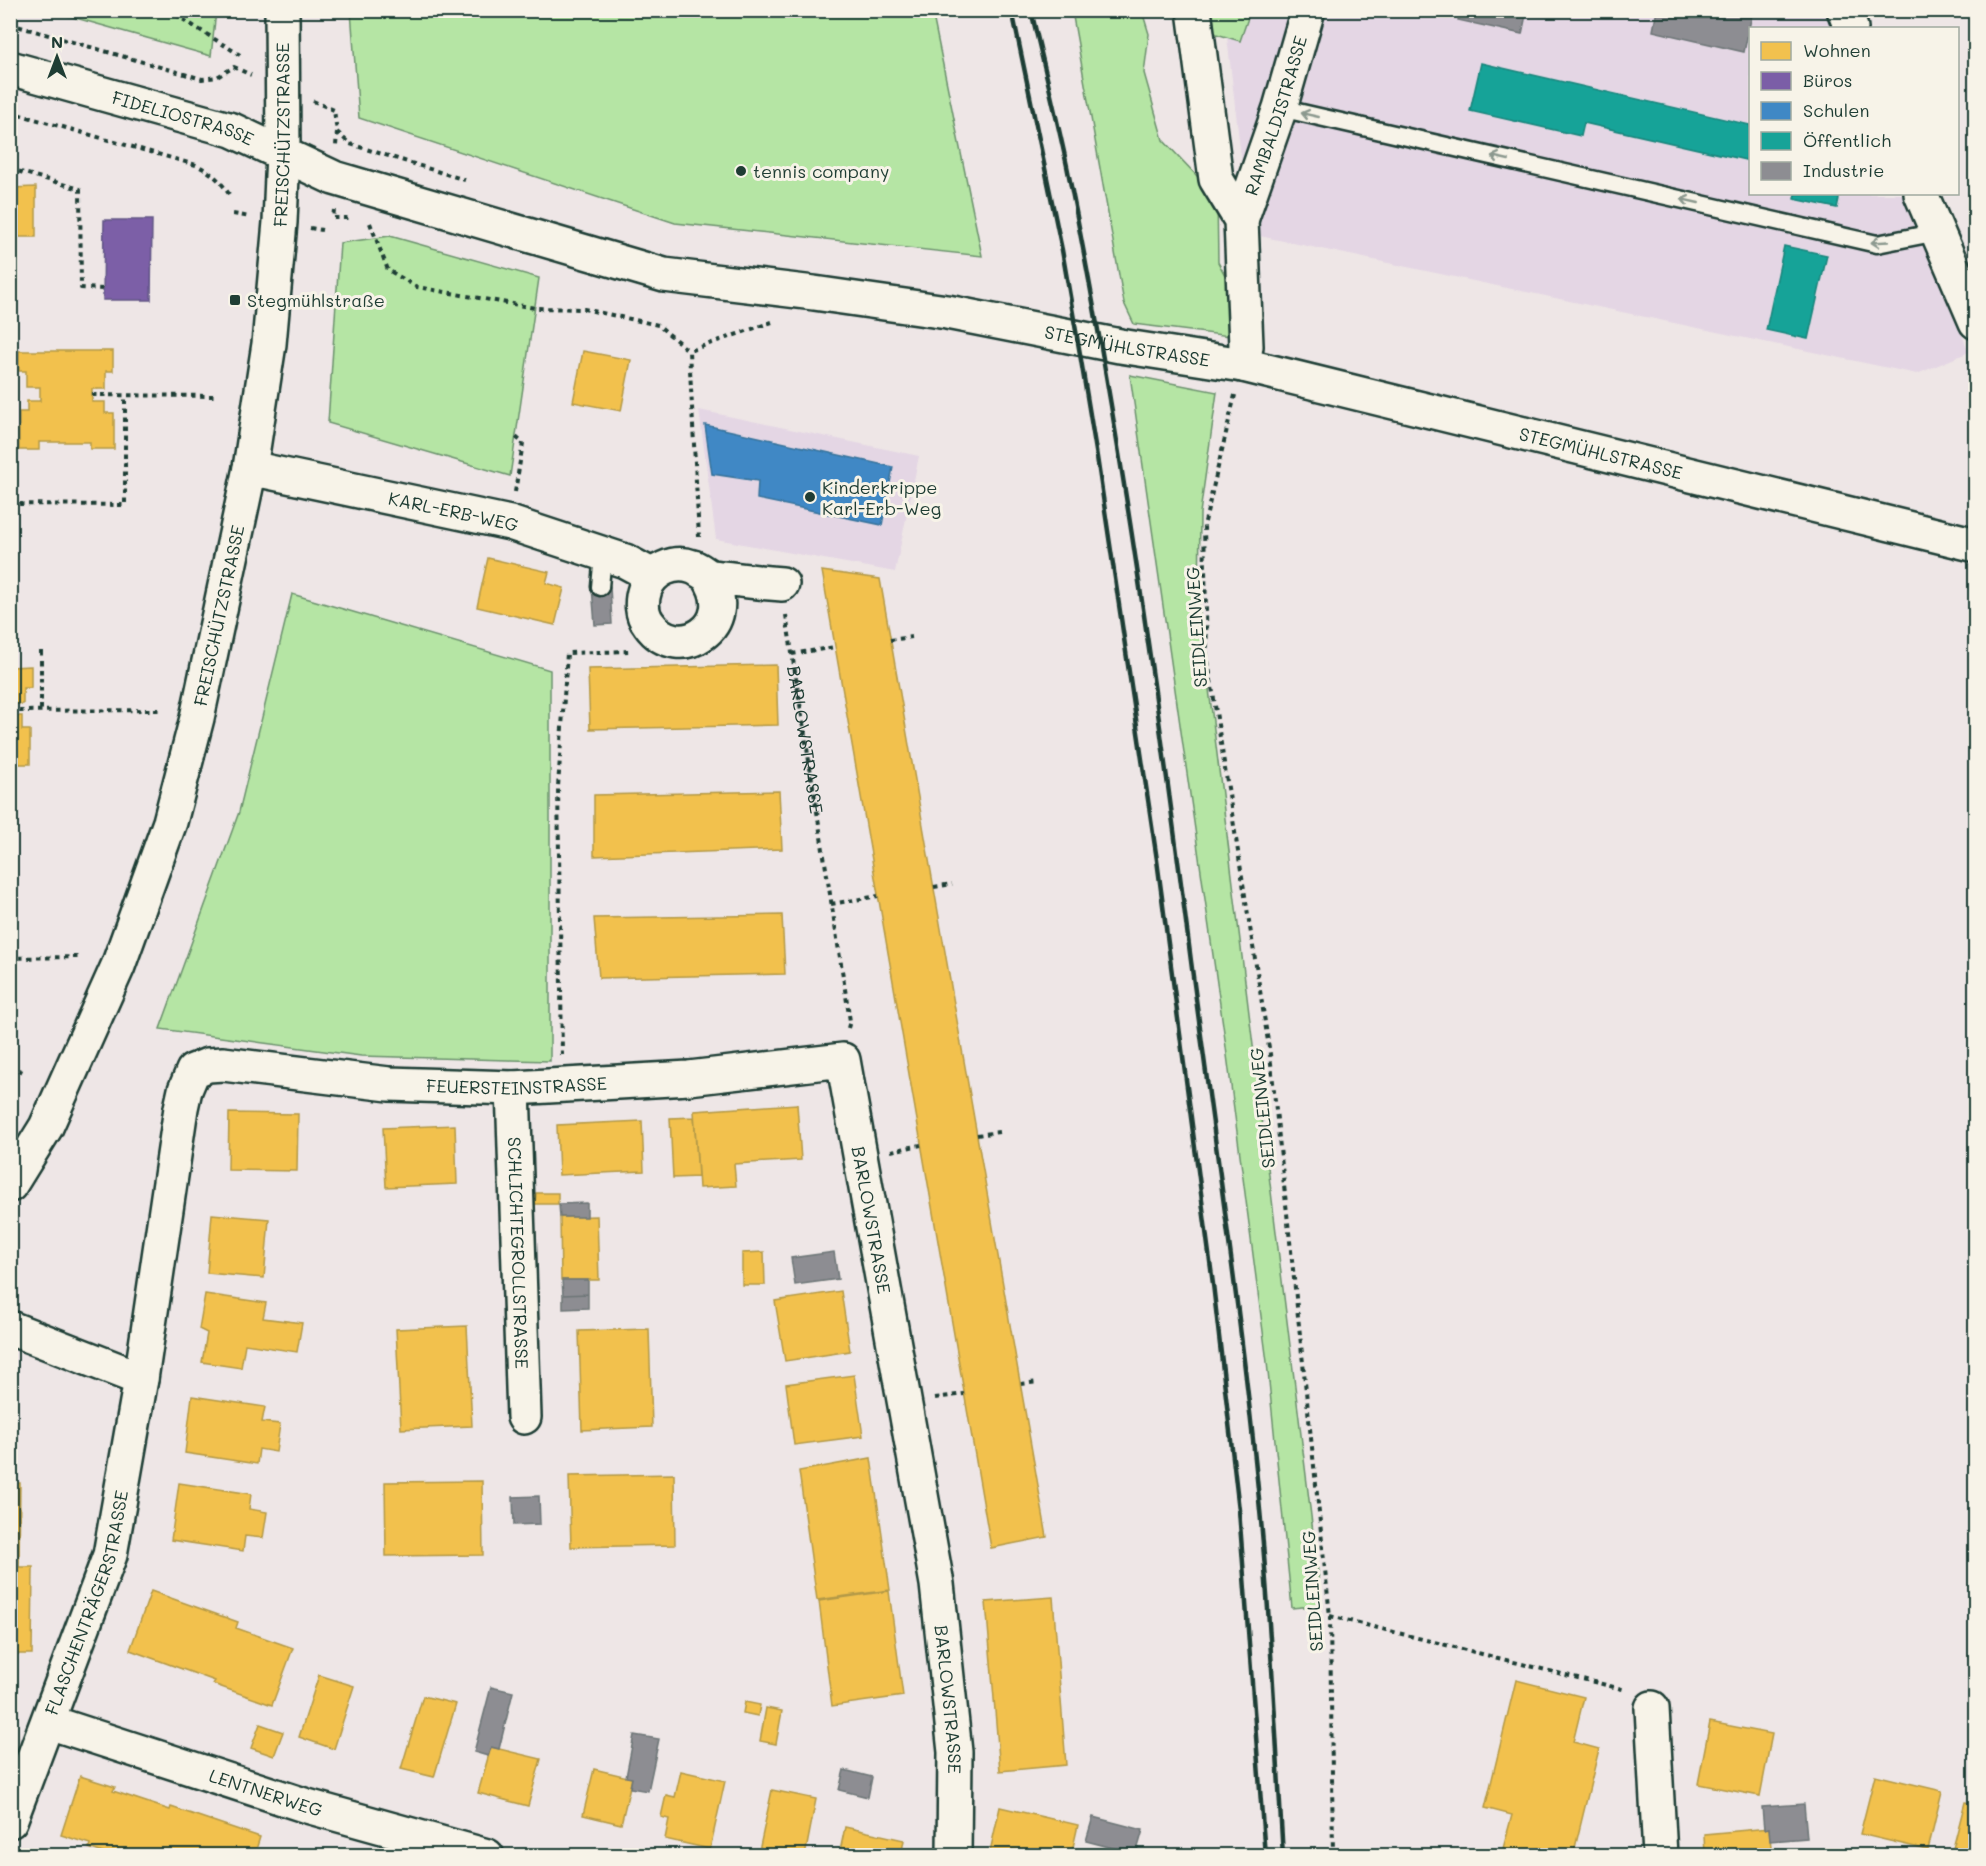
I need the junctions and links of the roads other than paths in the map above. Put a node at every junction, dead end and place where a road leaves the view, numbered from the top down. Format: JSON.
{"nodes":[{"id":1,"x":282,"y":10,"type":"edge"},
{"id":2,"x":1194,"y":10,"type":"edge"},
{"id":3,"x":1308,"y":10,"type":"edge"},
{"id":4,"x":1844,"y":10,"type":"edge"},
{"id":5,"x":1851,"y":27,"type":"edge"},
{"id":6,"x":10,"y":68,"type":"edge"},
{"id":7,"x":1280,"y":108,"type":"junction"},
{"id":8,"x":283,"y":153,"type":"junction"},
{"id":9,"x":1921,"y":195,"type":"edge"},
{"id":10,"x":1240,"y":220,"type":"junction"},
{"id":11,"x":1938,"y":232,"type":"junction"},
{"id":12,"x":1976,"y":322,"type":"edge"},
{"id":13,"x":1243,"y":365,"type":"junction"},
{"id":14,"x":250,"y":468,"type":"junction"},
{"id":15,"x":1976,"y":545,"type":"edge"},
{"id":16,"x":603,"y":554,"type":"junction"},
{"id":17,"x":701,"y":571,"type":"junction"},
{"id":18,"x":653,"y":576,"type":"junction"},
{"id":19,"x":782,"y":585,"type":"road end"},
{"id":20,"x":600,"y":586,"type":"dead end"},
{"id":21,"x":843,"y":1060,"type":"joint"},
{"id":22,"x":193,"y":1071,"type":"joint"},
{"id":23,"x":513,"y":1089,"type":"junction"},
{"id":24,"x":10,"y":1185,"type":"edge"},
{"id":25,"x":10,"y":1328,"type":"edge"},
{"id":26,"x":141,"y":1379,"type":"junction"},
{"id":27,"x":524,"y":1417,"type":"dead end"},
{"id":28,"x":1652,"y":1708,"type":"road end"},
{"id":29,"x":49,"y":1722,"type":"junction"},
{"id":30,"x":10,"y":1821,"type":"edge"},
{"id":31,"x":487,"y":1856,"type":"edge"},
{"id":32,"x":954,"y":1856,"type":"edge"},
{"id":33,"x":1660,"y":1856,"type":"edge"}],
"edges":[{"from":1,"to":8,"type":"street","name":"FREISCHÜTZSTRASSE"},
{"from":2,"to":10,"type":"street"},
{"from":3,"to":7,"type":"street","name":"RAMBALDISTRASSE"},
{"from":4,"to":5,"type":"street"},
{"from":6,"to":8,"type":"street","name":"FIDELIOSTRASSE"},
{"from":7,"to":10,"type":"street","name":"RAMBALDISTRASSE"},
{"from":11,"to":7,"type":"lane","one_way":true},
{"from":8,"to":13,"type":"street","name":"STEGMÜHLSTRASSE"},
{"from":8,"to":14,"type":"street","name":"FREISCHÜTZSTRASSE"},
{"from":9,"to":11,"type":"street"},
{"from":10,"to":13,"type":"street"},
{"from":11,"to":12,"type":"street"},
{"from":13,"to":15,"type":"street","name":"STEGMÜHLSTRASSE"},
{"from":14,"to":16,"type":"street","name":"KARL-ERB-WEG"},
{"from":14,"to":24,"type":"street","name":"FREISCHÜTZSTRASSE"},
{"from":16,"to":18,"type":"street","name":"KARL-ERB-WEG"},
{"from":16,"to":20,"type":"lane"},
{"from":17,"to":18,"type":"street"},
{"from":17,"to":18,"type":"street"},
{"from":17,"to":19,"type":"street"},
{"from":21,"to":23,"type":"street","name":"FEUERSTEINSTRASSE"},
{"from":21,"to":32,"type":"street","name":"BARLOWSTRASSE"},
{"from":22,"to":23,"type":"street","name":"FEUERSTEINSTRASSE"},
{"from":22,"to":26,"type":"street","name":"FLASCHENTRÄGERSTRASSE"},
{"from":23,"to":27,"type":"street","name":"SCHLICHTEGROLLSTRASSE"},
{"from":25,"to":26,"type":"street"},
{"from":26,"to":29,"type":"street","name":"FLASCHENTRÄGERSTRASSE"},
{"from":28,"to":33,"type":"street"},
{"from":29,"to":30,"type":"street","name":"FLASCHENTRÄGERSTRASSE"},
{"from":29,"to":31,"type":"street","name":"LENTNERWEG"}]}
